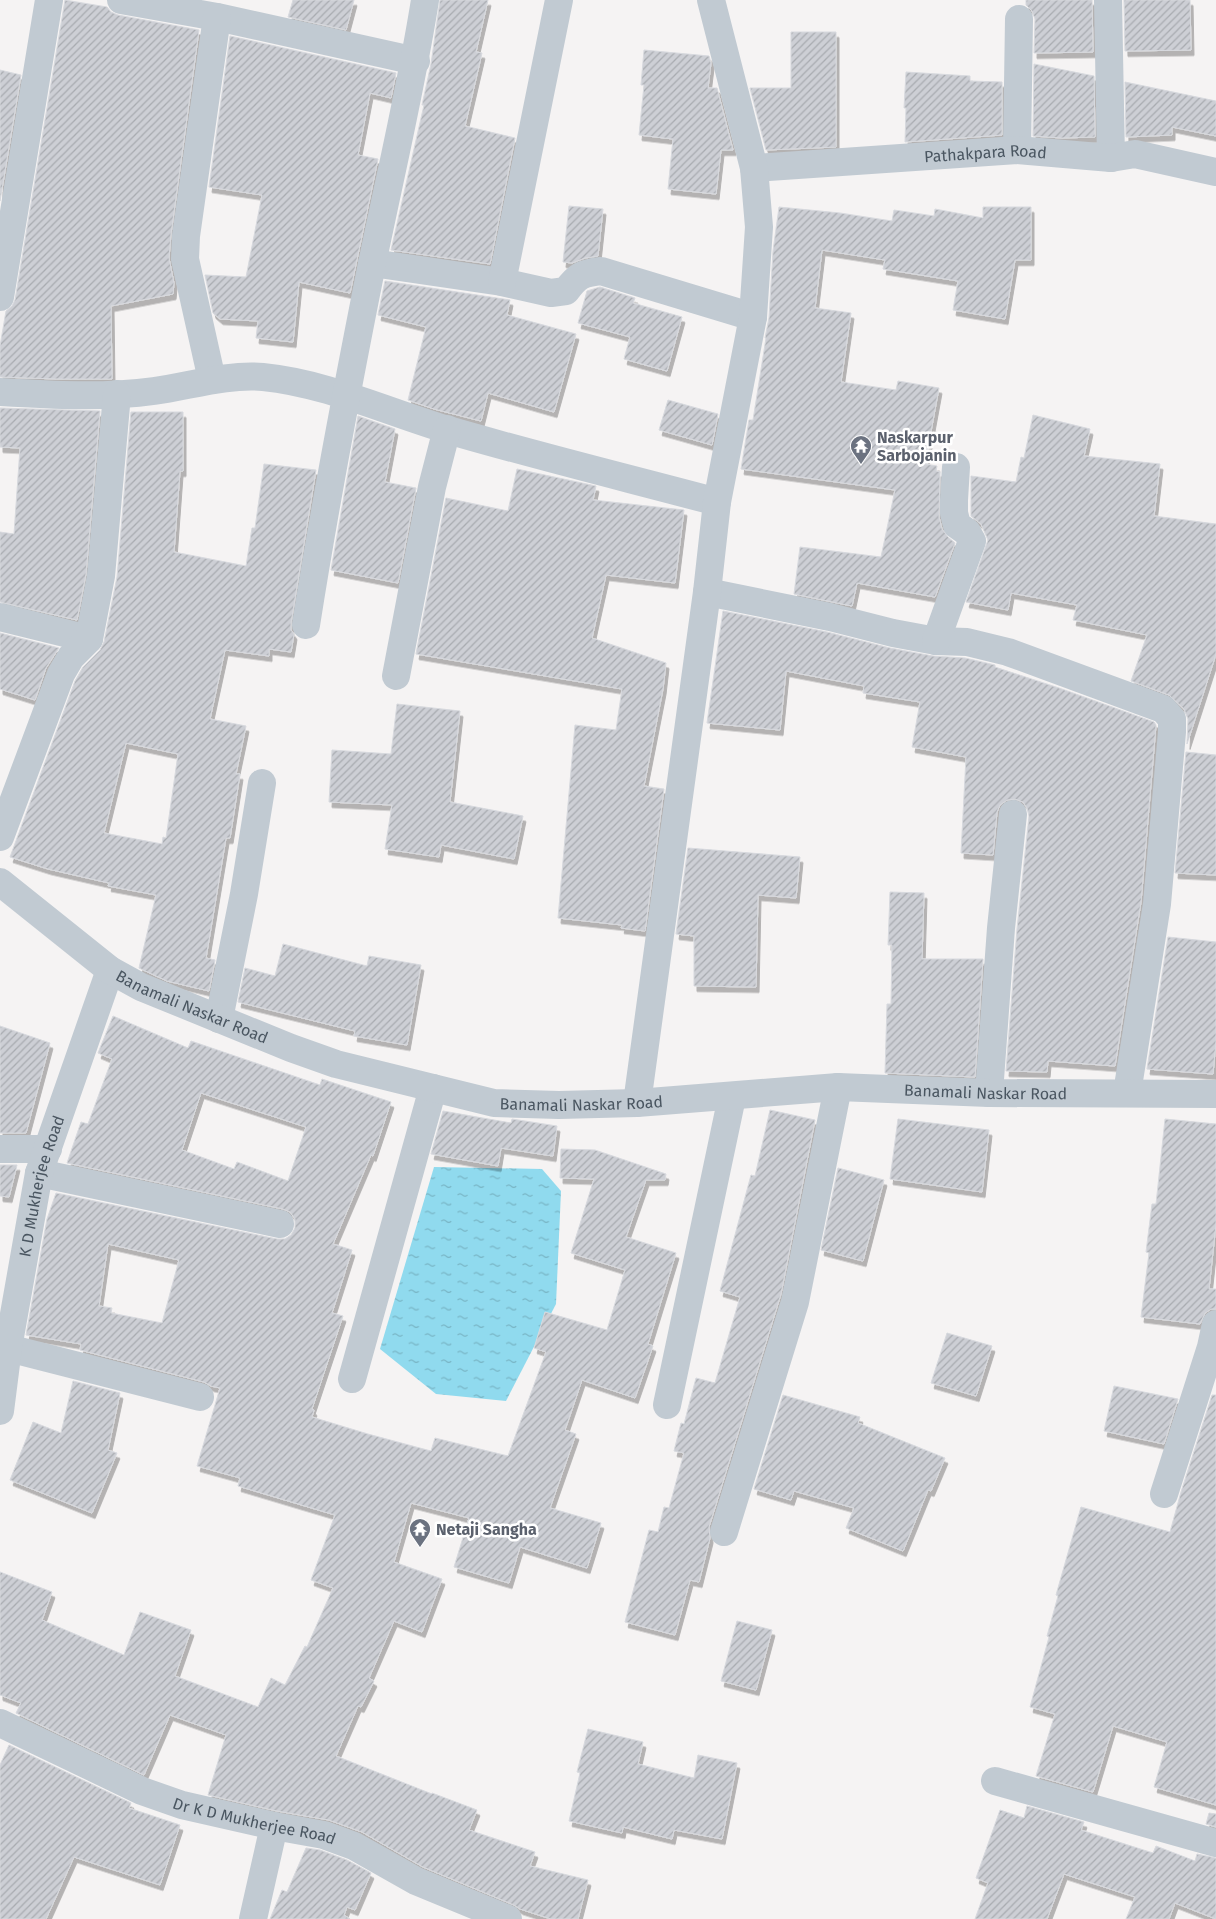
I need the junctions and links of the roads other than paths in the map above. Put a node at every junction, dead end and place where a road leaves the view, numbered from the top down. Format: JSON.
{"nodes":[{"id":1,"x":49,"y":0,"type":"edge"},
{"id":2,"x":121,"y":0,"type":"edge"},
{"id":3,"x":425,"y":0,"type":"edge"},
{"id":4,"x":559,"y":0,"type":"edge"},
{"id":5,"x":711,"y":0,"type":"edge"},
{"id":6,"x":1108,"y":0,"type":"edge"},
{"id":7,"x":218,"y":17,"type":"junction"},
{"id":8,"x":1019,"y":19,"type":"dead end"},
{"id":9,"x":416,"y":61,"type":"junction"},
{"id":10,"x":1017,"y":150,"type":"junction"},
{"id":11,"x":1111,"y":158,"type":"junction"},
{"id":12,"x":754,"y":168,"type":"junction"},
{"id":13,"x":1216,"y":172,"type":"edge"},
{"id":14,"x":372,"y":263,"type":"junction"},
{"id":15,"x":502,"y":282,"type":"junction"},
{"id":16,"x":0,"y":297,"type":"edge"},
{"id":17,"x":753,"y":316,"type":"junction"},
{"id":18,"x":212,"y":380,"type":"junction"},
{"id":19,"x":0,"y":392,"type":"edge"},
{"id":20,"x":117,"y":394,"type":"junction"},
{"id":21,"x":346,"y":396,"type":"junction"},
{"id":22,"x":447,"y":429,"type":"junction"},
{"id":23,"x":956,"y":466,"type":"dead end"},
{"id":24,"x":717,"y":502,"type":"junction"},
{"id":25,"x":707,"y":592,"type":"junction"},
{"id":26,"x":0,"y":616,"type":"edge"},
{"id":27,"x":306,"y":626,"type":"dead end"},
{"id":28,"x":89,"y":639,"type":"junction"},
{"id":29,"x":936,"y":641,"type":"junction"},
{"id":30,"x":396,"y":676,"type":"dead end"},
{"id":31,"x":262,"y":783,"type":"dead end"},
{"id":32,"x":1013,"y":814,"type":"dead end"},
{"id":33,"x":0,"y":837,"type":"edge"},
{"id":34,"x":0,"y":882,"type":"edge"},
{"id":35,"x":110,"y":970,"type":"junction"},
{"id":36,"x":219,"y":1019,"type":"junction"},
{"id":37,"x":838,"y":1087,"type":"junction"},
{"id":38,"x":433,"y":1088,"type":"junction"},
{"id":39,"x":989,"y":1093,"type":"junction"},
{"id":40,"x":1127,"y":1093,"type":"junction"},
{"id":41,"x":1216,"y":1094,"type":"edge"},
{"id":42,"x":732,"y":1097,"type":"junction"},
{"id":43,"x":637,"y":1103,"type":"junction"},
{"id":44,"x":0,"y":1149,"type":"edge"},
{"id":45,"x":44,"y":1161,"type":"junction"},
{"id":46,"x":280,"y":1224,"type":"dead end"},
{"id":47,"x":1214,"y":1340,"type":"edge"},
{"id":48,"x":8,"y":1348,"type":"junction"},
{"id":49,"x":352,"y":1379,"type":"dead end"},
{"id":50,"x":200,"y":1397,"type":"dead end"},
{"id":51,"x":667,"y":1405,"type":"dead end"},
{"id":52,"x":0,"y":1411,"type":"edge"},
{"id":53,"x":1164,"y":1494,"type":"dead end"},
{"id":54,"x":724,"y":1532,"type":"dead end"},
{"id":55,"x":0,"y":1723,"type":"edge"},
{"id":56,"x":996,"y":1781,"type":"dead end"},
{"id":57,"x":274,"y":1826,"type":"junction"},
{"id":58,"x":1216,"y":1844,"type":"edge"},
{"id":59,"x":253,"y":1919,"type":"edge"},
{"id":60,"x":508,"y":1919,"type":"edge"}],
"edges":[{"from":1,"to":16,"type":"street"},
{"from":2,"to":7,"type":"street"},
{"from":3,"to":9,"type":"street"},
{"from":4,"to":15,"type":"street"},
{"from":5,"to":12,"type":"street"},
{"from":6,"to":11,"type":"street"},
{"from":7,"to":9,"type":"street"},
{"from":7,"to":18,"type":"street"},
{"from":8,"to":10,"type":"street"},
{"from":9,"to":14,"type":"street"},
{"from":10,"to":11,"type":"street","name":"Pathakpara Road"},
{"from":10,"to":12,"type":"street","name":"Pathakpara Road"},
{"from":11,"to":13,"type":"street","name":"Pathakpara Road"},
{"from":12,"to":17,"type":"street"},
{"from":14,"to":15,"type":"street"},
{"from":14,"to":21,"type":"street"},
{"from":15,"to":17,"type":"street"},
{"from":17,"to":24,"type":"street"},
{"from":18,"to":20,"type":"street"},
{"from":18,"to":21,"type":"street"},
{"from":19,"to":20,"type":"street"},
{"from":20,"to":28,"type":"street"},
{"from":21,"to":22,"type":"street"},
{"from":21,"to":27,"type":"street"},
{"from":22,"to":24,"type":"street"},
{"from":22,"to":30,"type":"street"},
{"from":23,"to":29,"type":"street"},
{"from":24,"to":25,"type":"street"},
{"from":25,"to":29,"type":"street"},
{"from":25,"to":43,"type":"street"},
{"from":26,"to":28,"type":"street"},
{"from":28,"to":33,"type":"street"},
{"from":29,"to":40,"type":"street"},
{"from":31,"to":36,"type":"street"},
{"from":32,"to":39,"type":"street"},
{"from":34,"to":35,"type":"street","name":"Banamali Naskar Road"},
{"from":35,"to":36,"type":"street","name":"Banamali Naskar Road"},
{"from":35,"to":45,"type":"street","name":"K D Mukherjee Road"},
{"from":36,"to":38,"type":"street","name":"Banamali Naskar Road"},
{"from":37,"to":39,"type":"street","name":"Banamali Naskar Road"},
{"from":37,"to":42,"type":"street","name":"Banamali Naskar Road"},
{"from":37,"to":54,"type":"street"},
{"from":38,"to":43,"type":"street","name":"Banamali Naskar Road"},
{"from":38,"to":49,"type":"street"},
{"from":39,"to":40,"type":"street","name":"Banamali Naskar Road"},
{"from":40,"to":41,"type":"street","name":"Banamali Naskar Road"},
{"from":42,"to":43,"type":"street","name":"Banamali Naskar Road"},
{"from":42,"to":51,"type":"street"},
{"from":44,"to":45,"type":"street"},
{"from":45,"to":46,"type":"street"},
{"from":45,"to":48,"type":"street","name":"K D Mukherjee Road"},
{"from":47,"to":53,"type":"street"},
{"from":48,"to":50,"type":"street"},
{"from":48,"to":52,"type":"street","name":"K D Mukherjee Road"},
{"from":55,"to":57,"type":"street","name":"Dr K D Mukherjee Road"},
{"from":56,"to":58,"type":"street"},
{"from":57,"to":59,"type":"street"},
{"from":57,"to":60,"type":"street","name":"Dr K D Mukherjee Road"}]}
